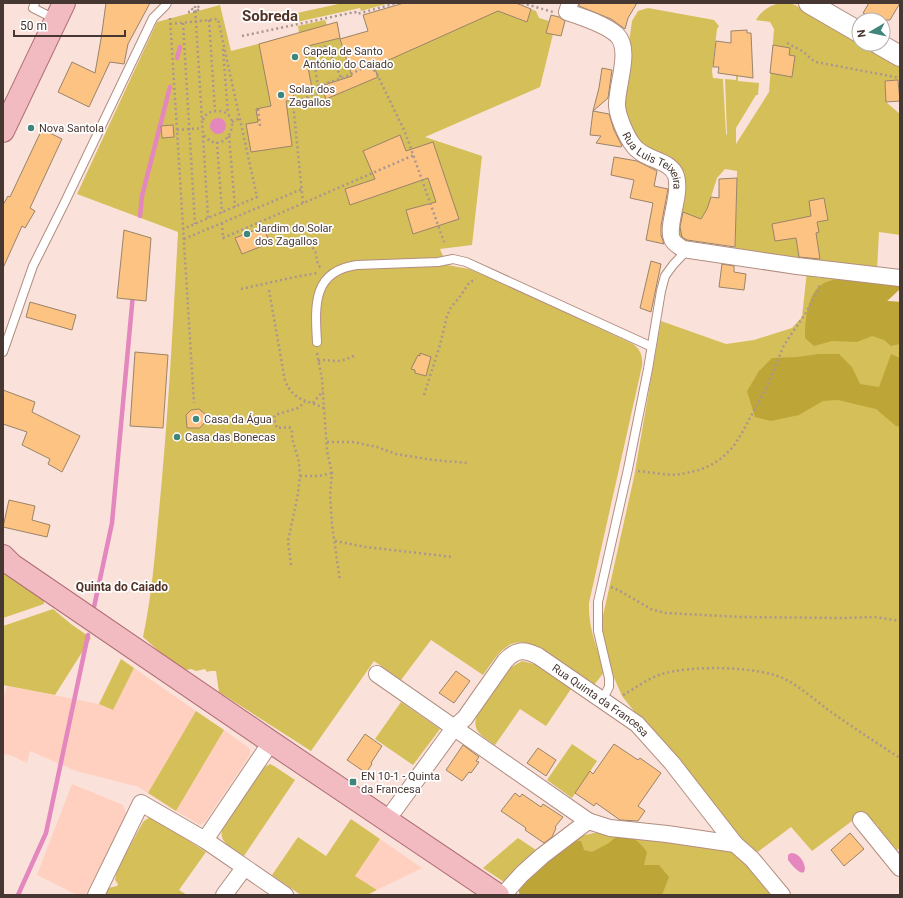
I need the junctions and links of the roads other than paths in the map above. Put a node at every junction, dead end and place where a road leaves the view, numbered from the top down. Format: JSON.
{"nodes":[{"id":1,"x":35,"y":3,"type":"edge"},
{"id":2,"x":167,"y":3,"type":"edge"},
{"id":3,"x":809,"y":3,"type":"edge"},
{"id":4,"x":568,"y":8,"type":"edge"},
{"id":5,"x":60,"y":11,"type":"edge"},
{"id":6,"x":851,"y":27,"type":"edge"},
{"id":7,"x":891,"y":51,"type":"edge"},
{"id":8,"x":900,"y":56,"type":"edge"},
{"id":9,"x":3,"y":131,"type":"edge"},
{"id":10,"x":687,"y":250,"type":"junction"},
{"id":11,"x":900,"y":278,"type":"edge"},
{"id":12,"x":317,"y":342,"type":"road end"},
{"id":13,"x":650,"y":346,"type":"junction"},
{"id":14,"x":3,"y":352,"type":"edge"},
{"id":15,"x":3,"y":556,"type":"edge"},
{"id":16,"x":377,"y":674,"type":"dead end"},
{"id":17,"x":606,"y":703,"type":"junction"},
{"id":18,"x":454,"y":728,"type":"junction"},
{"id":19,"x":271,"y":742,"type":"junction"},
{"id":20,"x":387,"y":820,"type":"junction"},
{"id":21,"x":861,"y":820,"type":"dead end"},
{"id":22,"x":588,"y":821,"type":"junction"},
{"id":23,"x":205,"y":840,"type":"junction"},
{"id":24,"x":735,"y":844,"type":"junction"},
{"id":25,"x":244,"y":868,"type":"junction"},
{"id":26,"x":900,"y":868,"type":"edge"},
{"id":27,"x":96,"y":895,"type":"edge"},
{"id":28,"x":224,"y":895,"type":"edge"},
{"id":29,"x":285,"y":895,"type":"edge"},
{"id":30,"x":498,"y":895,"type":"edge"},
{"id":31,"x":503,"y":895,"type":"edge"},
{"id":32,"x":782,"y":895,"type":"edge"}],
"edges":[{"from":1,"to":5,"type":"lane"},
{"from":2,"to":14,"type":"lane"},
{"from":3,"to":6,"type":"street"},
{"from":4,"to":10,"type":"street","name":"Rua Luis Teixeira"},
{"from":5,"to":9,"type":"main road"},
{"from":7,"to":8,"type":"street"},
{"from":10,"to":11,"type":"street"},
{"from":10,"to":13,"type":"lane"},
{"from":12,"to":13,"type":"lane"},
{"from":13,"to":17,"type":"lane"},
{"from":15,"to":19,"type":"main road"},
{"from":16,"to":18,"type":"street"},
{"from":17,"to":18,"type":"street","name":"Rua Quinta da Francesa"},
{"from":17,"to":24,"type":"street","name":"Rua Quinta da Francesa"},
{"from":18,"to":20,"type":"street","name":"Rua Quinta da Francesa"},
{"from":18,"to":22,"type":"street"},
{"from":19,"to":20,"type":"main road"},
{"from":19,"to":23,"type":"street"},
{"from":20,"to":30,"type":"main road"},
{"from":21,"to":26,"type":"street"},
{"from":22,"to":24,"type":"street"},
{"from":22,"to":31,"type":"street"},
{"from":23,"to":25,"type":"street"},
{"from":23,"to":27,"type":"street"},
{"from":24,"to":32,"type":"street","name":"Rua Quinta da Francesa"},
{"from":25,"to":28,"type":"street"},
{"from":25,"to":29,"type":"street"}]}
